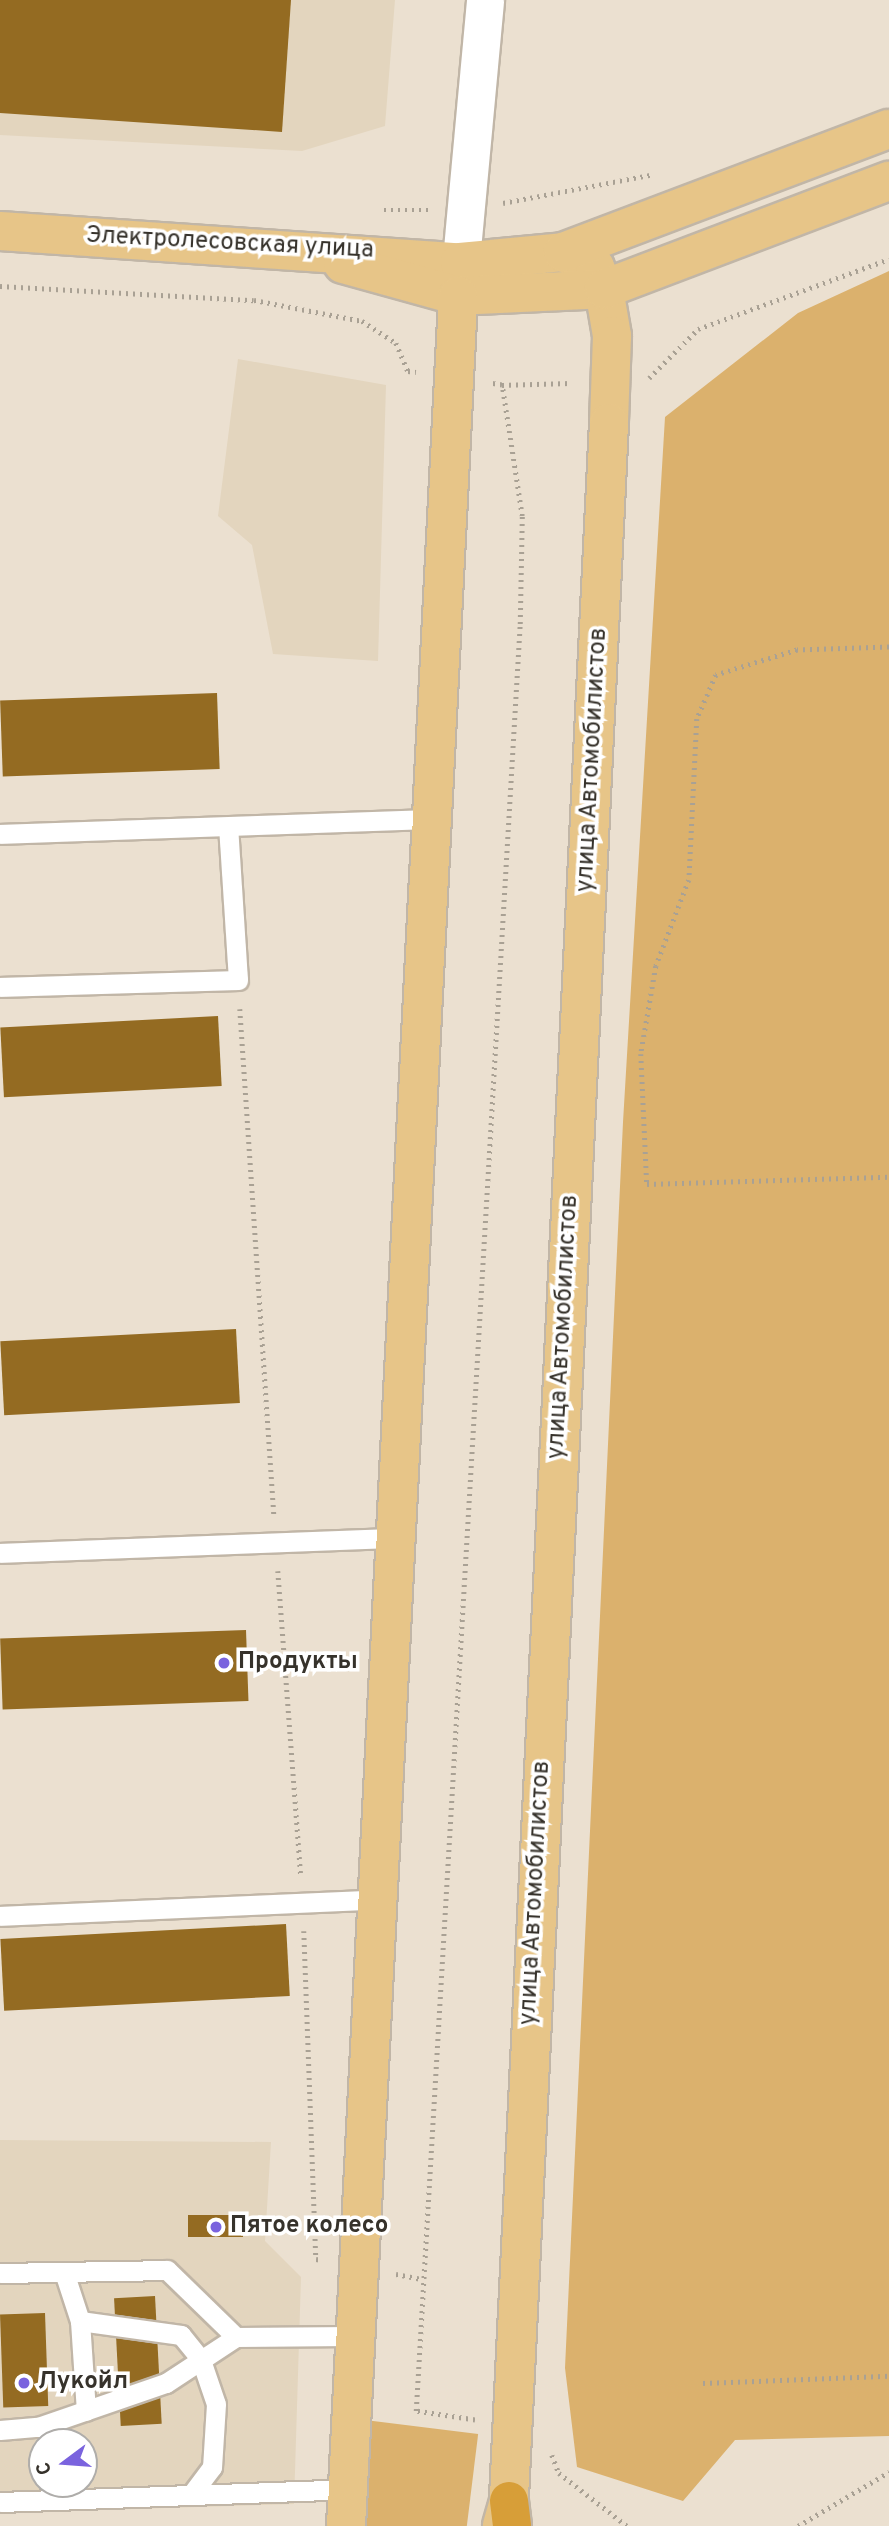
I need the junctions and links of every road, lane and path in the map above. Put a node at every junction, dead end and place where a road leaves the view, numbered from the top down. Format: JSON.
{"nodes":[{"id":1,"x":485,"y":0,"type":"edge"},
{"id":2,"x":889,"y":129,"type":"edge"},
{"id":3,"x":656,"y":174,"type":"dead end"},
{"id":4,"x":889,"y":181,"type":"edge"},
{"id":5,"x":384,"y":210,"type":"dead end"},
{"id":6,"x":465,"y":210,"type":"junction"},
{"id":7,"x":0,"y":231,"type":"edge"},
{"id":8,"x":563,"y":252,"type":"junction"},
{"id":9,"x":889,"y":259,"type":"edge"},
{"id":10,"x":459,"y":279,"type":"junction"},
{"id":11,"x":0,"y":286,"type":"edge"},
{"id":12,"x":604,"y":289,"type":"junction"},
{"id":13,"x":453,"y":376,"type":"junction"},
{"id":14,"x":647,"y":380,"type":"dead end"},
{"id":15,"x":889,"y":647,"type":"edge"},
{"id":16,"x":428,"y":819,"type":"junction"},
{"id":17,"x":228,"y":827,"type":"junction"},
{"id":18,"x":0,"y":834,"type":"edge"},
{"id":19,"x":239,"y":979,"type":"junction"},
{"id":20,"x":0,"y":988,"type":"edge"},
{"id":21,"x":889,"y":1177,"type":"edge"},
{"id":22,"x":395,"y":1538,"type":"junction"},
{"id":23,"x":276,"y":1542,"type":"junction"},
{"id":24,"x":0,"y":1553,"type":"edge"},
{"id":25,"x":373,"y":1899,"type":"junction"},
{"id":26,"x":303,"y":1903,"type":"junction"},
{"id":27,"x":0,"y":1916,"type":"edge"},
{"id":28,"x":355,"y":2267,"type":"junction"},
{"id":29,"x":64,"y":2272,"type":"junction"},
{"id":30,"x":0,"y":2273,"type":"edge"},
{"id":31,"x":80,"y":2321,"type":"junction"},
{"id":32,"x":352,"y":2336,"type":"junction"},
{"id":33,"x":236,"y":2337,"type":"junction"},
{"id":34,"x":201,"y":2360,"type":"junction"},
{"id":35,"x":889,"y":2376,"type":"edge"},
{"id":36,"x":704,"y":2383,"type":"dead end"},
{"id":37,"x":86,"y":2411,"type":"junction"},
{"id":38,"x":510,"y":2425,"type":"junction"},
{"id":39,"x":1,"y":2431,"type":"edge"},
{"id":40,"x":889,"y":2472,"type":"edge"},
{"id":41,"x":349,"y":2489,"type":"junction"},
{"id":42,"x":192,"y":2494,"type":"junction"},
{"id":43,"x":0,"y":2502,"type":"edge"},
{"id":44,"x":508,"y":2518,"type":"edge"},
{"id":45,"x":346,"y":2526,"type":"edge"},
{"id":46,"x":627,"y":2526,"type":"edge"},
{"id":47,"x":798,"y":2526,"type":"edge"}],
"edges":[{"from":1,"to":6,"type":"street"},
{"from":2,"to":8,"type":"main road"},
{"from":3,"to":6,"type":"path"},
{"from":4,"to":12,"type":"main road"},
{"from":5,"to":6,"type":"path"},
{"from":6,"to":10,"type":"street"},
{"from":7,"to":10,"type":"main road","name":"Электролесовская улица"},
{"from":8,"to":10,"type":"main road"},
{"from":8,"to":12,"type":"main road","name":"улица Автомобилистов"},
{"from":9,"to":14,"type":"path"},
{"from":10,"to":12,"type":"main road"},
{"from":10,"to":13,"type":"main road"},
{"from":11,"to":13,"type":"path"},
{"from":12,"to":38,"type":"main road","name":"улица Автомобилистов"},
{"from":13,"to":16,"type":"main road"},
{"from":13,"to":38,"type":"path"},
{"from":15,"to":21,"type":"path"},
{"from":16,"to":17,"type":"lane"},
{"from":16,"to":22,"type":"main road"},
{"from":17,"to":18,"type":"lane"},
{"from":17,"to":19,"type":"lane"},
{"from":19,"to":20,"type":"lane"},
{"from":19,"to":23,"type":"path"},
{"from":22,"to":23,"type":"lane"},
{"from":22,"to":25,"type":"main road"},
{"from":23,"to":24,"type":"lane"},
{"from":23,"to":26,"type":"path"},
{"from":25,"to":26,"type":"lane"},
{"from":25,"to":28,"type":"main road"},
{"from":26,"to":27,"type":"lane"},
{"from":26,"to":28,"type":"path"},
{"from":28,"to":32,"type":"main road"},
{"from":29,"to":30,"type":"lane"},
{"from":29,"to":31,"type":"lane"},
{"from":29,"to":33,"type":"lane"},
{"from":31,"to":34,"type":"lane"},
{"from":31,"to":37,"type":"lane"},
{"from":32,"to":33,"type":"lane"},
{"from":32,"to":41,"type":"main road"},
{"from":33,"to":34,"type":"lane"},
{"from":34,"to":37,"type":"lane"},
{"from":34,"to":42,"type":"lane"},
{"from":35,"to":36,"type":"path"},
{"from":37,"to":39,"type":"lane"},
{"from":38,"to":44,"type":"main road","name":"улица Автомобилистов"},
{"from":38,"to":46,"type":"path"},
{"from":40,"to":47,"type":"path"},
{"from":41,"to":42,"type":"lane"},
{"from":41,"to":45,"type":"main road"},
{"from":42,"to":43,"type":"lane"}]}
